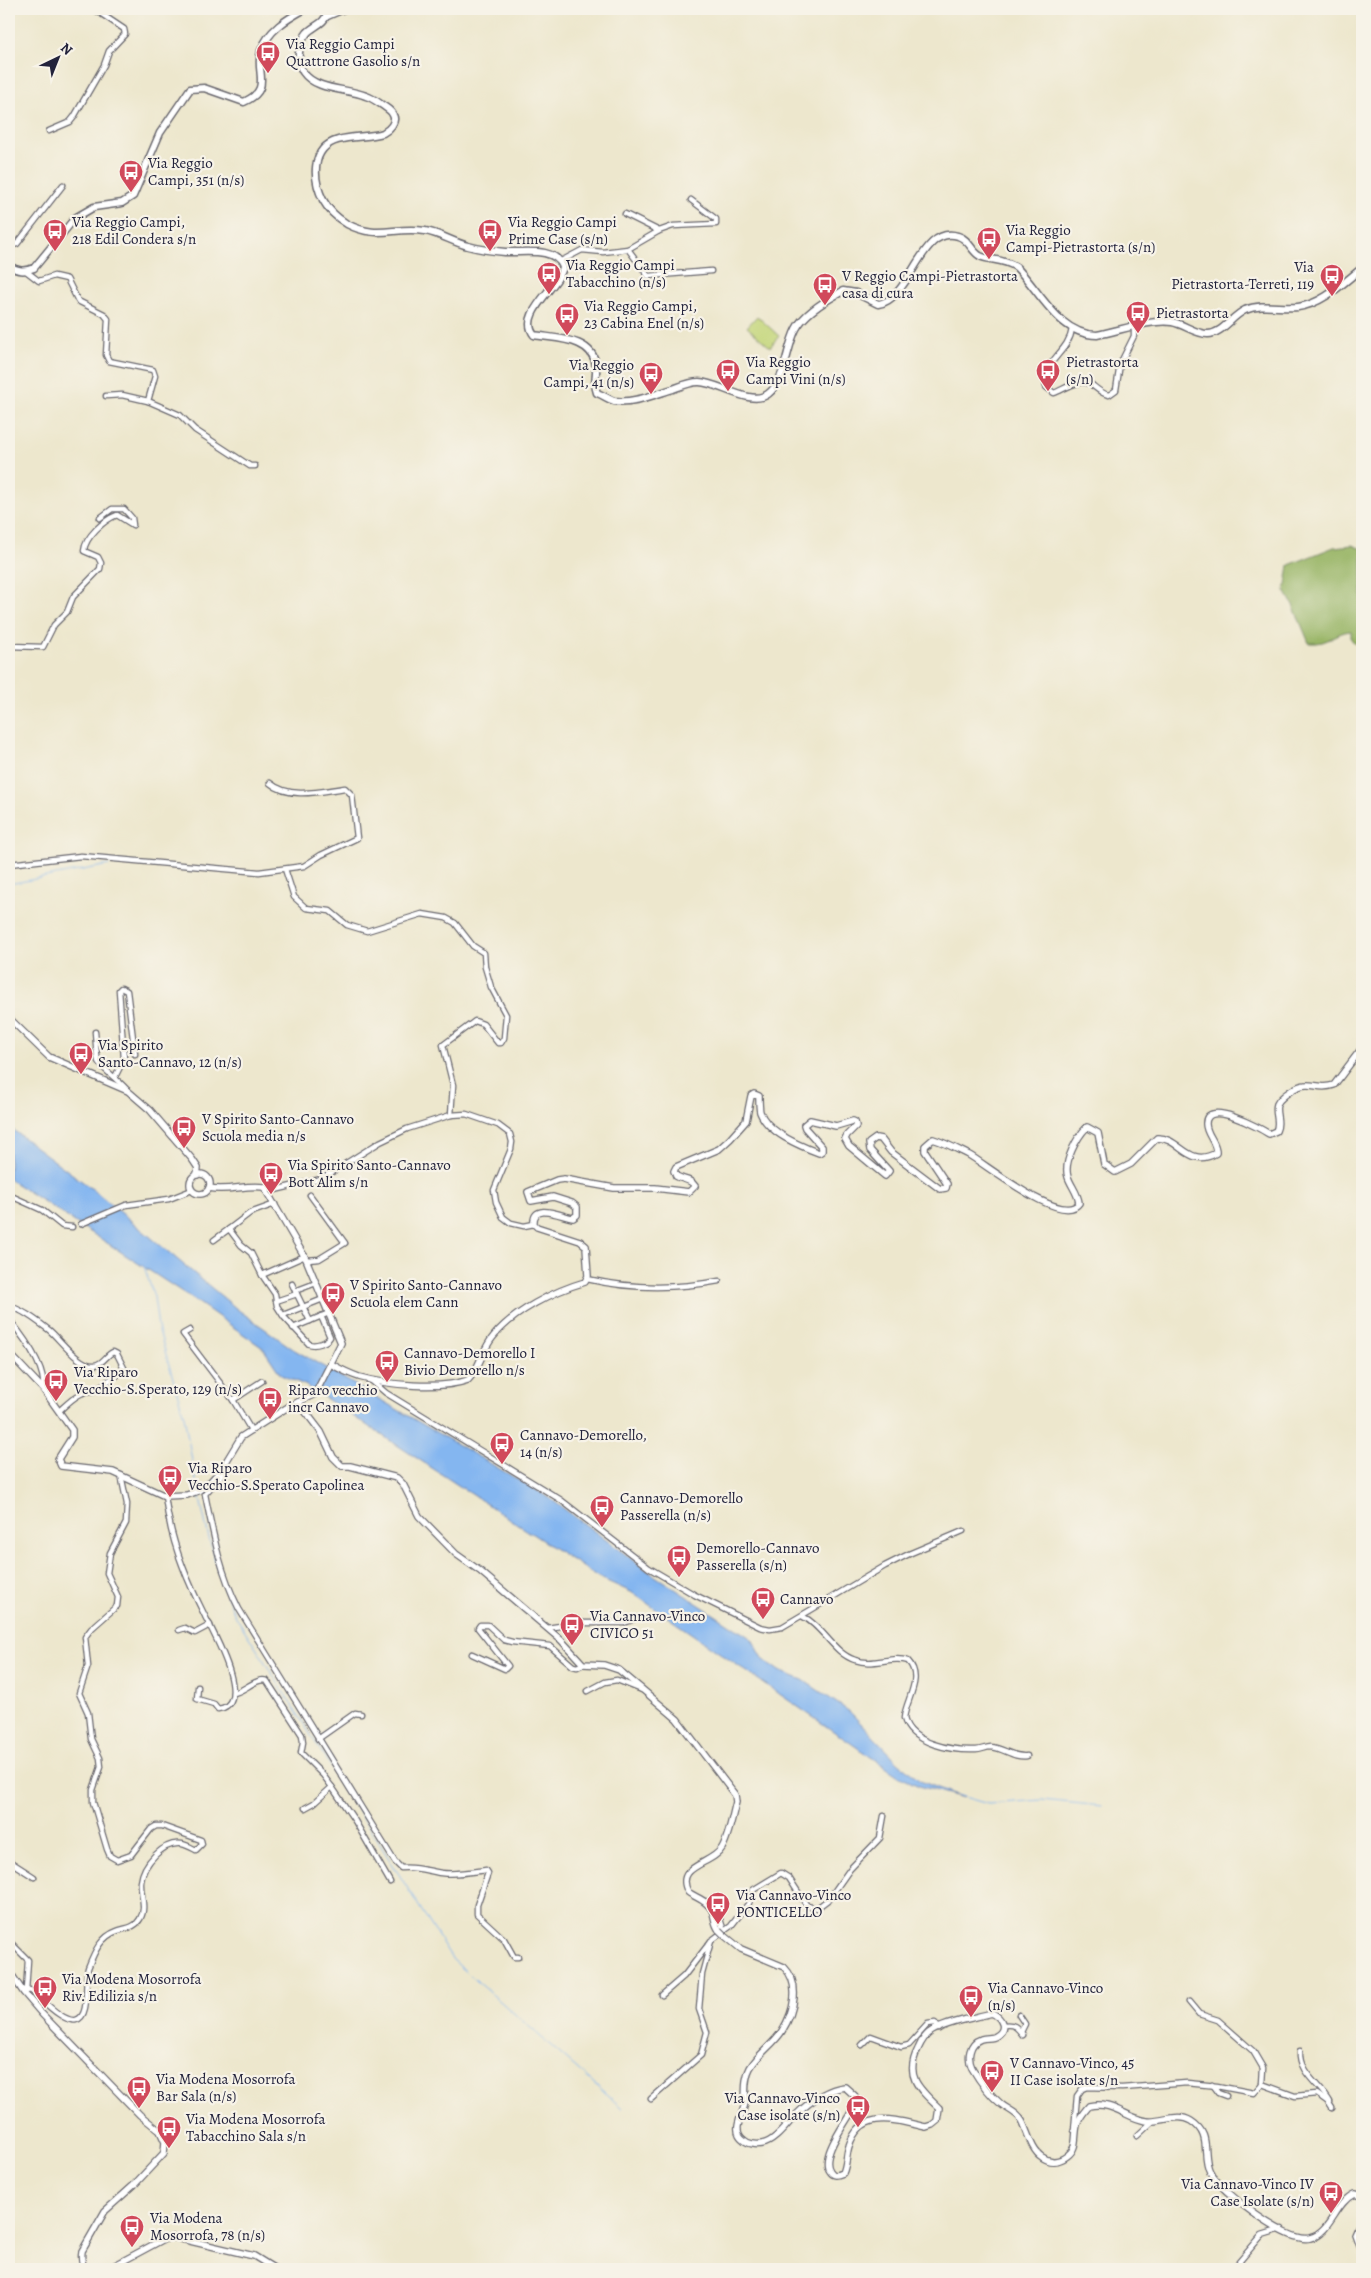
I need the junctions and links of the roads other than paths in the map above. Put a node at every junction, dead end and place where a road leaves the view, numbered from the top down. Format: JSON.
{"nodes":[{"id":1,"x":94,"y":9,"type":"edge"},
{"id":2,"x":305,"y":9,"type":"edge"},
{"id":3,"x":325,"y":9,"type":"edge"},
{"id":4,"x":346,"y":9,"type":"edge"},
{"id":5,"x":325,"y":18,"type":"junction"},
{"id":6,"x":49,"y":130,"type":"dead end"},
{"id":7,"x":63,"y":185,"type":"dead end"},
{"id":8,"x":691,"y":200,"type":"dead end"},
{"id":9,"x":626,"y":214,"type":"dead end"},
{"id":10,"x":659,"y":231,"type":"junction"},
{"id":11,"x":9,"y":246,"type":"edge"},
{"id":12,"x":628,"y":249,"type":"junction"},
{"id":13,"x":561,"y":261,"type":"junction"},
{"id":14,"x":9,"y":266,"type":"edge"},
{"id":15,"x":1362,"y":268,"type":"edge"},
{"id":16,"x":26,"y":271,"type":"junction"},
{"id":17,"x":712,"y":271,"type":"dead end"},
{"id":18,"x":1134,"y":328,"type":"junction"},
{"id":19,"x":1072,"y":329,"type":"junction"},
{"id":20,"x":106,"y":396,"type":"dead end"},
{"id":21,"x":148,"y":401,"type":"junction"},
{"id":22,"x":255,"y":466,"type":"dead end"},
{"id":23,"x":100,"y":518,"type":"dead end"},
{"id":24,"x":9,"y":646,"type":"edge"},
{"id":25,"x":270,"y":783,"type":"dead end"},
{"id":26,"x":9,"y":864,"type":"edge"},
{"id":27,"x":286,"y":870,"type":"junction"},
{"id":28,"x":9,"y":1018,"type":"edge"},
{"id":29,"x":95,"y":1032,"type":"dead end"},
{"id":30,"x":1362,"y":1048,"type":"edge"},
{"id":31,"x":135,"y":1054,"type":"dead end"},
{"id":32,"x":115,"y":1077,"type":"junction"},
{"id":33,"x":128,"y":1091,"type":"junction"},
{"id":34,"x":451,"y":1115,"type":"junction"},
{"id":35,"x":197,"y":1175,"type":"junction"},
{"id":36,"x":264,"y":1187,"type":"junction"},
{"id":37,"x":209,"y":1188,"type":"junction"},
{"id":38,"x":192,"y":1190,"type":"junction"},
{"id":39,"x":9,"y":1195,"type":"edge"},
{"id":40,"x":310,"y":1195,"type":"dead end"},
{"id":41,"x":276,"y":1204,"type":"junction"},
{"id":42,"x":81,"y":1224,"type":"dead end"},
{"id":43,"x":534,"y":1224,"type":"junction"},
{"id":44,"x":72,"y":1227,"type":"dead end"},
{"id":45,"x":229,"y":1230,"type":"junction"},
{"id":46,"x":214,"y":1240,"type":"dead end"},
{"id":47,"x":306,"y":1258,"type":"junction"},
{"id":48,"x":262,"y":1275,"type":"junction"},
{"id":49,"x":587,"y":1279,"type":"junction"},
{"id":50,"x":718,"y":1281,"type":"dead end"},
{"id":51,"x":316,"y":1283,"type":"junction"},
{"id":52,"x":292,"y":1284,"type":"dead end"},
{"id":53,"x":296,"y":1292,"type":"junction"},
{"id":54,"x":323,"y":1299,"type":"junction"},
{"id":55,"x":276,"y":1301,"type":"junction"},
{"id":56,"x":9,"y":1306,"type":"edge"},
{"id":57,"x":304,"y":1307,"type":"junction"},
{"id":58,"x":329,"y":1312,"type":"junction"},
{"id":59,"x":283,"y":1315,"type":"junction"},
{"id":60,"x":321,"y":1316,"type":"junction"},
{"id":61,"x":9,"y":1319,"type":"edge"},
{"id":62,"x":310,"y":1321,"type":"junction"},
{"id":63,"x":293,"y":1328,"type":"junction"},
{"id":64,"x":190,"y":1330,"type":"dead end"},
{"id":65,"x":9,"y":1353,"type":"edge"},
{"id":66,"x":330,"y":1366,"type":"junction"},
{"id":67,"x":371,"y":1380,"type":"junction"},
{"id":68,"x":262,"y":1381,"type":"dead end"},
{"id":69,"x":44,"y":1389,"type":"junction"},
{"id":70,"x":233,"y":1400,"type":"junction"},
{"id":71,"x":298,"y":1402,"type":"junction"},
{"id":72,"x":59,"y":1411,"type":"junction"},
{"id":73,"x":251,"y":1430,"type":"junction"},
{"id":74,"x":222,"y":1468,"type":"junction"},
{"id":75,"x":122,"y":1475,"type":"junction"},
{"id":76,"x":165,"y":1496,"type":"junction"},
{"id":77,"x":964,"y":1531,"type":"dead end"},
{"id":78,"x":802,"y":1616,"type":"junction"},
{"id":79,"x":637,"y":1618,"type":"dead end"},
{"id":80,"x":210,"y":1625,"type":"junction"},
{"id":81,"x":547,"y":1628,"type":"junction"},
{"id":82,"x":179,"y":1630,"type":"dead end"},
{"id":83,"x":472,"y":1654,"type":"dead end"},
{"id":84,"x":583,"y":1664,"type":"junction"},
{"id":85,"x":198,"y":1686,"type":"dead end"},
{"id":86,"x":643,"y":1690,"type":"junction"},
{"id":87,"x":588,"y":1691,"type":"dead end"},
{"id":88,"x":233,"y":1693,"type":"junction"},
{"id":89,"x":361,"y":1714,"type":"dead end"},
{"id":90,"x":318,"y":1739,"type":"junction"},
{"id":91,"x":1027,"y":1756,"type":"dead end"},
{"id":92,"x":332,"y":1787,"type":"junction"},
{"id":93,"x":305,"y":1808,"type":"dead end"},
{"id":94,"x":884,"y":1816,"type":"dead end"},
{"id":95,"x":9,"y":1861,"type":"edge"},
{"id":96,"x":34,"y":1877,"type":"dead end"},
{"id":97,"x":390,"y":1882,"type":"dead end"},
{"id":98,"x":723,"y":1932,"type":"junction"},
{"id":99,"x":9,"y":1941,"type":"edge"},
{"id":100,"x":711,"y":1941,"type":"junction"},
{"id":101,"x":518,"y":1957,"type":"dead end"},
{"id":102,"x":9,"y":1971,"type":"edge"},
{"id":103,"x":24,"y":1991,"type":"junction"},
{"id":104,"x":662,"y":1995,"type":"dead end"},
{"id":105,"x":1189,"y":2002,"type":"dead end"},
{"id":106,"x":1019,"y":2015,"type":"dead end"},
{"id":107,"x":1004,"y":2025,"type":"junction"},
{"id":108,"x":939,"y":2029,"type":"junction"},
{"id":109,"x":862,"y":2046,"type":"dead end"},
{"id":110,"x":1300,"y":2052,"type":"dead end"},
{"id":111,"x":1262,"y":2084,"type":"junction"},
{"id":112,"x":1212,"y":2085,"type":"junction"},
{"id":113,"x":1226,"y":2096,"type":"dead end"},
{"id":114,"x":651,"y":2099,"type":"dead end"},
{"id":115,"x":1152,"y":2122,"type":"junction"},
{"id":116,"x":1137,"y":2136,"type":"dead end"},
{"id":117,"x":1076,"y":2141,"type":"junction"},
{"id":118,"x":1362,"y":2196,"type":"edge"},
{"id":119,"x":1362,"y":2218,"type":"edge"},
{"id":120,"x":1282,"y":2230,"type":"junction"},
{"id":121,"x":1362,"y":2248,"type":"edge"},
{"id":122,"x":87,"y":2269,"type":"edge"},
{"id":123,"x":108,"y":2269,"type":"edge"},
{"id":124,"x":275,"y":2269,"type":"edge"},
{"id":125,"x":1233,"y":2269,"type":"edge"}],
"edges":[{"from":1,"to":6,"type":"street"},
{"from":2,"to":16,"type":"main road"},
{"from":3,"to":5,"type":"main road"},
{"from":4,"to":5,"type":"street"},
{"from":5,"to":13,"type":"main road"},
{"from":7,"to":11,"type":"street"},
{"from":8,"to":10,"type":"street"},
{"from":9,"to":10,"type":"street"},
{"from":10,"to":12,"type":"street"},
{"from":12,"to":13,"type":"street"},
{"from":12,"to":17,"type":"street"},
{"from":13,"to":19,"type":"main road"},
{"from":14,"to":16,"type":"main road"},
{"from":15,"to":18,"type":"main road"},
{"from":16,"to":21,"type":"street"},
{"from":18,"to":19,"type":"main road"},
{"from":18,"to":19,"type":"street"},
{"from":20,"to":21,"type":"street"},
{"from":21,"to":22,"type":"street"},
{"from":23,"to":24,"type":"street"},
{"from":25,"to":27,"type":"street"},
{"from":26,"to":27,"type":"street"},
{"from":27,"to":34,"type":"street"},
{"from":28,"to":33,"type":"street"},
{"from":29,"to":32,"type":"street"},
{"from":30,"to":43,"type":"street"},
{"from":31,"to":32,"type":"street"},
{"from":32,"to":33,"type":"street"},
{"from":33,"to":35,"type":"street"},
{"from":34,"to":36,"type":"street"},
{"from":34,"to":43,"type":"street"},
{"from":35,"to":37,"type":"street"},
{"from":35,"to":38,"type":"street"},
{"from":36,"to":37,"type":"street"},
{"from":36,"to":41,"type":"street"},
{"from":37,"to":38,"type":"street"},
{"from":38,"to":42,"type":"street"},
{"from":39,"to":44,"type":"street"},
{"from":40,"to":47,"type":"street"},
{"from":41,"to":45,"type":"street"},
{"from":41,"to":47,"type":"street"},
{"from":43,"to":49,"type":"street"},
{"from":45,"to":46,"type":"street"},
{"from":45,"to":48,"type":"street"},
{"from":47,"to":48,"type":"street"},
{"from":47,"to":51,"type":"street"},
{"from":48,"to":55,"type":"street"},
{"from":49,"to":50,"type":"street"},
{"from":49,"to":67,"type":"street"},
{"from":51,"to":53,"type":"street"},
{"from":51,"to":54,"type":"street"},
{"from":52,"to":53,"type":"street"},
{"from":53,"to":55,"type":"street"},
{"from":53,"to":57,"type":"street"},
{"from":54,"to":57,"type":"street"},
{"from":54,"to":58,"type":"street"},
{"from":55,"to":59,"type":"street"},
{"from":56,"to":72,"type":"street"},
{"from":57,"to":59,"type":"street"},
{"from":57,"to":62,"type":"street"},
{"from":58,"to":60,"type":"street"},
{"from":58,"to":66,"type":"street"},
{"from":59,"to":63,"type":"street"},
{"from":60,"to":62,"type":"street"},
{"from":60,"to":63,"type":"street"},
{"from":61,"to":69,"type":"street"},
{"from":62,"to":63,"type":"street"},
{"from":64,"to":70,"type":"street"},
{"from":65,"to":69,"type":"street"},
{"from":66,"to":67,"type":"street"},
{"from":66,"to":71,"type":"street"},
{"from":67,"to":78,"type":"street"},
{"from":68,"to":70,"type":"street"},
{"from":69,"to":72,"type":"street"},
{"from":70,"to":73,"type":"street"},
{"from":71,"to":73,"type":"street"},
{"from":71,"to":81,"type":"street"},
{"from":72,"to":75,"type":"street"},
{"from":73,"to":74,"type":"street"},
{"from":74,"to":76,"type":"street"},
{"from":74,"to":90,"type":"street"},
{"from":75,"to":76,"type":"street"},
{"from":75,"to":103,"type":"street"},
{"from":76,"to":80,"type":"street"},
{"from":77,"to":78,"type":"street"},
{"from":78,"to":91,"type":"street"},
{"from":79,"to":81,"type":"street"},
{"from":80,"to":82,"type":"street"},
{"from":80,"to":88,"type":"street"},
{"from":81,"to":84,"type":"street"},
{"from":83,"to":84,"type":"street"},
{"from":84,"to":86,"type":"street"},
{"from":85,"to":88,"type":"street"},
{"from":86,"to":87,"type":"street"},
{"from":86,"to":98,"type":"street"},
{"from":88,"to":92,"type":"street"},
{"from":89,"to":90,"type":"street"},
{"from":90,"to":101,"type":"street"},
{"from":92,"to":93,"type":"street"},
{"from":92,"to":97,"type":"street"},
{"from":94,"to":98,"type":"street"},
{"from":95,"to":96,"type":"street"},
{"from":98,"to":100,"type":"street"},
{"from":98,"to":108,"type":"street"},
{"from":99,"to":103,"type":"street"},
{"from":100,"to":104,"type":"street"},
{"from":100,"to":114,"type":"street"},
{"from":102,"to":103,"type":"street"},
{"from":103,"to":122,"type":"street"},
{"from":105,"to":111,"type":"street"},
{"from":106,"to":107,"type":"street"},
{"from":107,"to":108,"type":"street"},
{"from":107,"to":117,"type":"street"},
{"from":108,"to":109,"type":"street"},
{"from":110,"to":111,"type":"street"},
{"from":111,"to":112,"type":"street"},
{"from":112,"to":113,"type":"street"},
{"from":112,"to":117,"type":"street"},
{"from":115,"to":116,"type":"street"},
{"from":115,"to":117,"type":"street"},
{"from":115,"to":120,"type":"street"},
{"from":118,"to":120,"type":"street"},
{"from":119,"to":121,"type":"street"},
{"from":120,"to":125,"type":"street"},
{"from":123,"to":124,"type":"street"}]}
